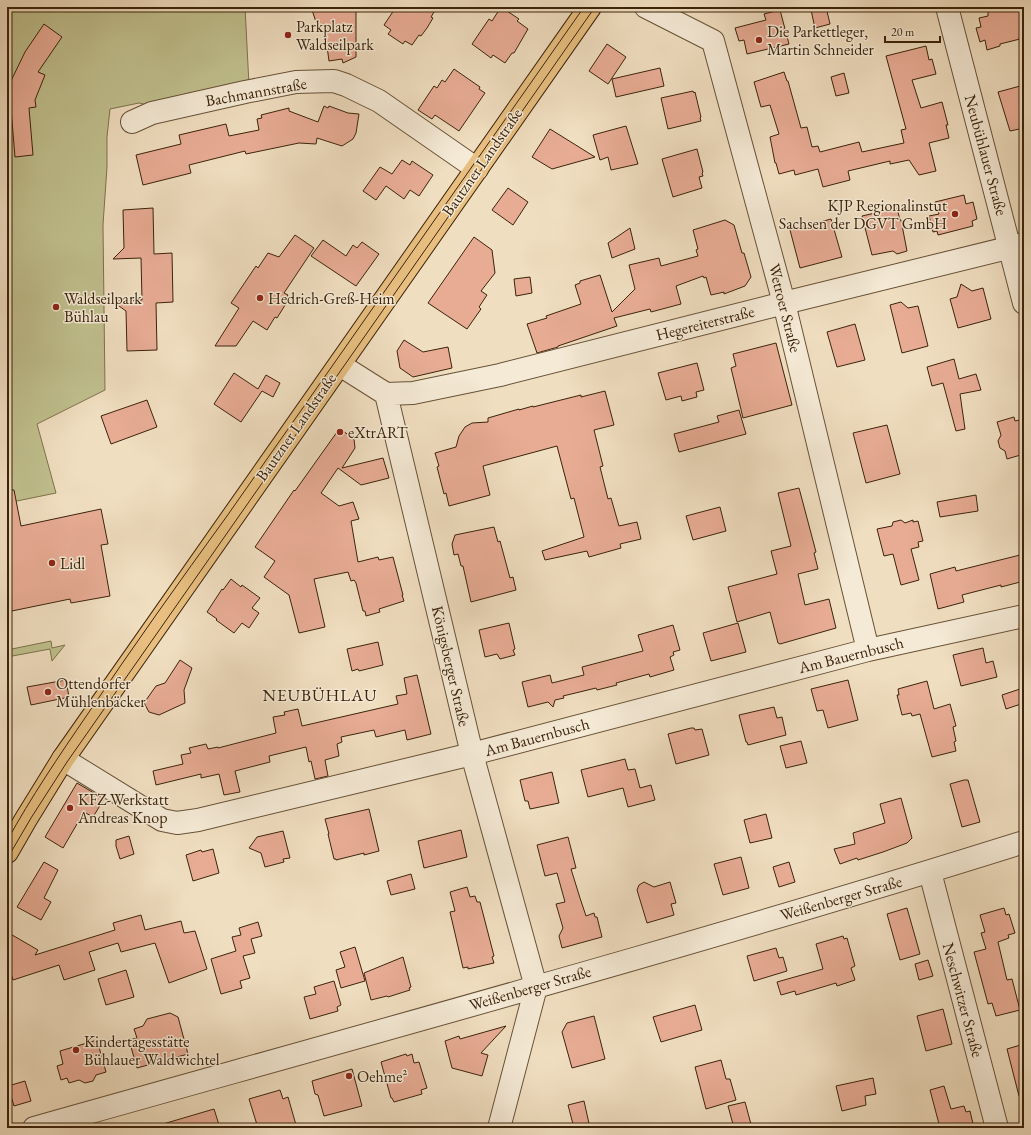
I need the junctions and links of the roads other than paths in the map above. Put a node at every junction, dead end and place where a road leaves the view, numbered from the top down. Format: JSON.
{"nodes":[{"id":1,"x":590,"y":7,"type":"edge"},
{"id":2,"x":646,"y":7,"type":"edge"},
{"id":3,"x":947,"y":7,"type":"edge"},
{"id":4,"x":132,"y":122,"type":"dead end"},
{"id":5,"x":477,"y":169,"type":"junction"},
{"id":6,"x":1017,"y":246,"type":"edge"},
{"id":7,"x":784,"y":303,"type":"junction"},
{"id":8,"x":1024,"y":303,"type":"edge"},
{"id":9,"x":340,"y":365,"type":"junction"},
{"id":10,"x":386,"y":394,"type":"junction"},
{"id":11,"x":1024,"y":616,"type":"edge"},
{"id":12,"x":868,"y":650,"type":"junction"},
{"id":13,"x":472,"y":754,"type":"junction"},
{"id":14,"x":64,"y":759,"type":"junction"},
{"id":15,"x":1024,"y":842,"type":"edge"},
{"id":16,"x":7,"y":852,"type":"edge"},
{"id":17,"x":930,"y":872,"type":"junction"},
{"id":18,"x":536,"y":987,"type":"junction"},
{"id":19,"x":34,"y":1128,"type":"edge"},
{"id":20,"x":499,"y":1128,"type":"edge"},
{"id":21,"x":997,"y":1128,"type":"edge"}],
"edges":[{"from":1,"to":5,"type":"main road","name":"Bautzner Landstraße"},
{"from":2,"to":7,"type":"street","name":"Wetroer Straße"},
{"from":3,"to":6,"type":"street","name":"Neubühlauer Straße"},
{"from":4,"to":5,"type":"street","name":"Bachmannstraße"},
{"from":5,"to":9,"type":"main road","name":"Bautzner Landstraße"},
{"from":6,"to":7,"type":"street","name":"Hegereiterstraße"},
{"from":6,"to":8,"type":"street","name":"Neubühlauer Straße"},
{"from":7,"to":10,"type":"street","name":"Hegereiterstraße"},
{"from":7,"to":12,"type":"street","name":"Wetroer Straße"},
{"from":9,"to":10,"type":"street"},
{"from":9,"to":14,"type":"main road","name":"Bautzner Landstraße"},
{"from":10,"to":13,"type":"street","name":"Königsberger Straße"},
{"from":11,"to":12,"type":"street","name":"Am Bauernbusch"},
{"from":12,"to":13,"type":"street","name":"Am Bauernbusch"},
{"from":13,"to":14,"type":"street","name":"Am Bauernbusch"},
{"from":13,"to":18,"type":"street","name":"Königsberger Straße"},
{"from":14,"to":16,"type":"main road","name":"Bautzner Landstraße"},
{"from":15,"to":17,"type":"street","name":"Weißenberger Straße"},
{"from":17,"to":18,"type":"street","name":"Weißenberger Straße"},
{"from":17,"to":21,"type":"street","name":"Neschwitzer Straße"},
{"from":18,"to":19,"type":"street","name":"Weißenberger Straße"},
{"from":18,"to":20,"type":"street"}]}
